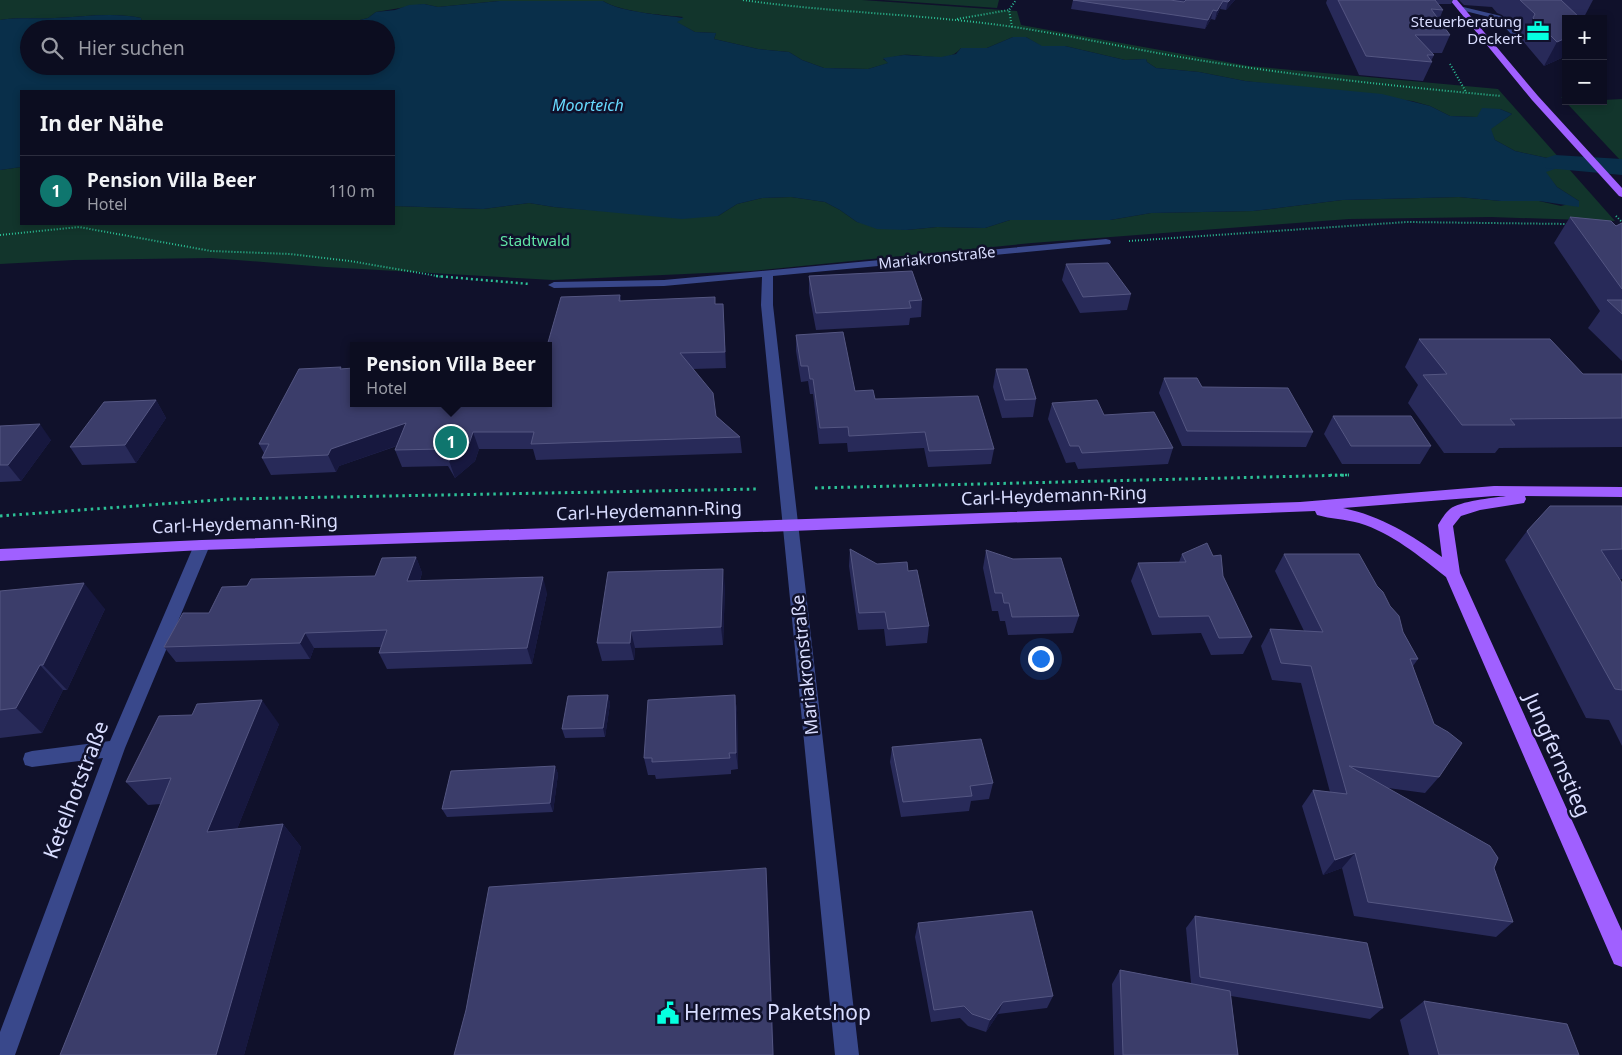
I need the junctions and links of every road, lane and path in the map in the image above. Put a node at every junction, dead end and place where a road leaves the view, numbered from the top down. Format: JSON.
{"nodes":[{"id":1,"x":743,"y":0,"type":"edge"},
{"id":2,"x":1016,"y":0,"type":"edge"},
{"id":3,"x":1453,"y":0,"type":"edge"},
{"id":4,"x":1459,"y":8,"type":"junction"},
{"id":5,"x":1009,"y":10,"type":"junction"},
{"id":6,"x":951,"y":20,"type":"junction"},
{"id":7,"x":1012,"y":27,"type":"junction"},
{"id":8,"x":1487,"y":41,"type":"junction"},
{"id":9,"x":1450,"y":64,"type":"dead end"},
{"id":10,"x":1466,"y":93,"type":"junction"},
{"id":11,"x":1504,"y":96,"type":"dead end"},
{"id":12,"x":1622,"y":194,"type":"edge"},
{"id":13,"x":1576,"y":225,"type":"edge"},
{"id":14,"x":0,"y":235,"type":"edge"},
{"id":15,"x":1106,"y":242,"type":"joint"},
{"id":16,"x":768,"y":275,"type":"junction"},
{"id":17,"x":554,"y":285,"type":"joint"},
{"id":18,"x":1564,"y":492,"type":"junction"},
{"id":19,"x":1622,"y":492,"type":"edge"},
{"id":20,"x":1300,"y":507,"type":"junction"},
{"id":21,"x":791,"y":526,"type":"junction"},
{"id":22,"x":202,"y":545,"type":"junction"},
{"id":23,"x":0,"y":555,"type":"edge"},
{"id":24,"x":1452,"y":573,"type":"junction"},
{"id":25,"x":116,"y":748,"type":"junction"},
{"id":26,"x":32,"y":759,"type":"dead end"},
{"id":27,"x":1622,"y":956,"type":"edge"},
{"id":28,"x":3,"y":1055,"type":"edge"},
{"id":29,"x":846,"y":1055,"type":"edge"}],
"edges":[{"from":1,"to":6,"type":"path"},
{"from":2,"to":5,"type":"path"},
{"from":3,"to":4,"type":"main road"},
{"from":4,"to":8,"type":"main road"},
{"from":4,"to":8,"type":"street"},
{"from":5,"to":6,"type":"path"},
{"from":5,"to":7,"type":"path"},
{"from":6,"to":7,"type":"path"},
{"from":7,"to":10,"type":"path"},
{"from":8,"to":12,"type":"main road"},
{"from":9,"to":10,"type":"path"},
{"from":10,"to":11,"type":"path"},
{"from":13,"to":15,"type":"path"},
{"from":14,"to":17,"type":"path"},
{"from":15,"to":16,"type":"street","name":"Mariakronstraße"},
{"from":16,"to":17,"type":"street","name":"Mariakronstraße"},
{"from":16,"to":21,"type":"street","name":"Mariakronstraße"},
{"from":18,"to":19,"type":"main road","name":"Carl-Heydemann-Ring"},
{"from":18,"to":20,"type":"main road","name":"Carl-Heydemann-Ring"},
{"from":18,"to":24,"type":"main road","name":"Carl-Heydemann-Ring"},
{"from":20,"to":21,"type":"main road","name":"Carl-Heydemann-Ring"},
{"from":20,"to":24,"type":"main road","name":"Carl-Heydemann-Ring"},
{"from":21,"to":22,"type":"main road","name":"Carl-Heydemann-Ring"},
{"from":21,"to":29,"type":"street","name":"Mariakronstraße"},
{"from":22,"to":23,"type":"main road","name":"Carl-Heydemann-Ring"},
{"from":22,"to":25,"type":"street","name":"Ketelhotstraße"},
{"from":24,"to":27,"type":"main road","name":"Jungfernstieg"},
{"from":25,"to":26,"type":"street"},
{"from":25,"to":28,"type":"street","name":"Ketelhotstraße"}]}
